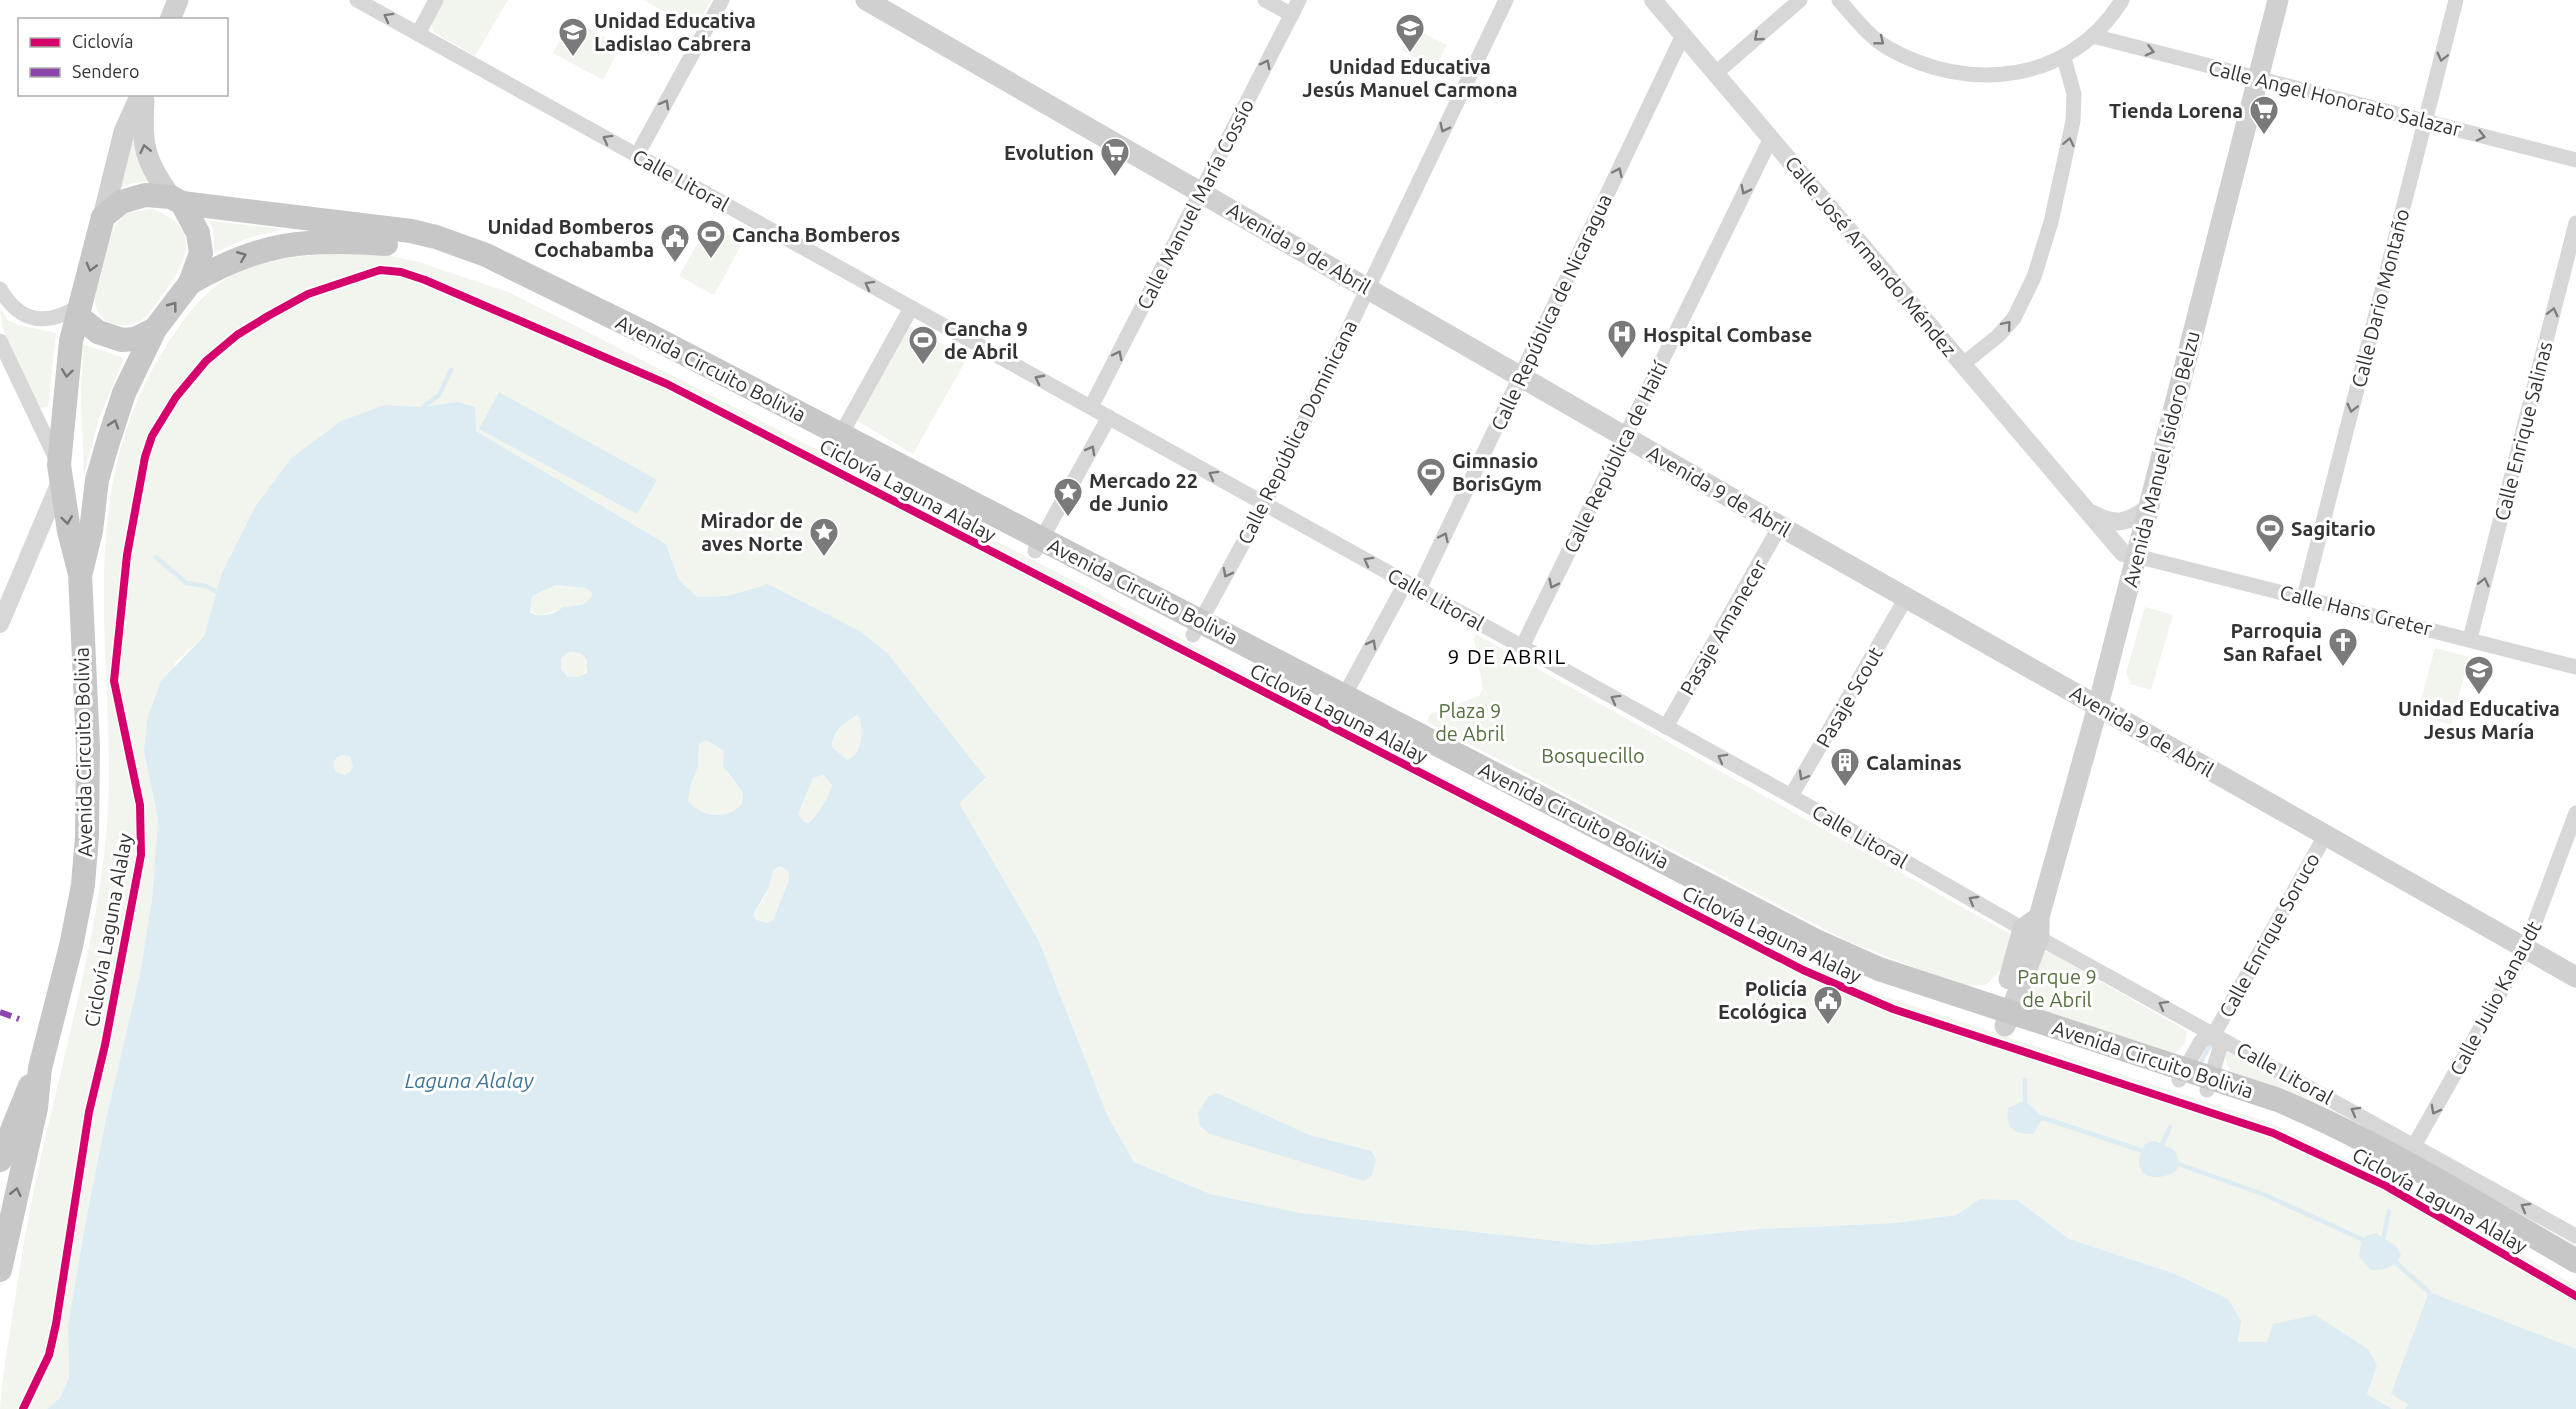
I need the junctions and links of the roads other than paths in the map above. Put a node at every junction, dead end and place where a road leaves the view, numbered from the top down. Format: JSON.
{"nodes":[{"id":1,"x":178,"y":0,"type":"edge"},
{"id":2,"x":357,"y":0,"type":"edge"},
{"id":3,"x":436,"y":0,"type":"edge"},
{"id":4,"x":722,"y":0,"type":"edge"},
{"id":5,"x":1265,"y":0,"type":"edge"},
{"id":6,"x":1299,"y":0,"type":"edge"},
{"id":7,"x":1506,"y":0,"type":"edge"},
{"id":8,"x":1653,"y":0,"type":"edge"},
{"id":9,"x":1800,"y":0,"type":"edge"},
{"id":10,"x":1839,"y":0,"type":"edge"},
{"id":11,"x":2122,"y":0,"type":"edge"},
{"id":12,"x":2278,"y":0,"type":"edge"},
{"id":13,"x":2456,"y":0,"type":"edge"},
{"id":14,"x":871,"y":1,"type":"edge"},
{"id":15,"x":1292,"y":15,"type":"junction"},
{"id":16,"x":171,"y":18,"type":"edge"},
{"id":17,"x":418,"y":34,"type":"junction"},
{"id":18,"x":1683,"y":35,"type":"junction"},
{"id":19,"x":2094,"y":36,"type":"junction"},
{"id":20,"x":2064,"y":58,"type":"junction"},
{"id":21,"x":1716,"y":74,"type":"junction"},
{"id":22,"x":2258,"y":79,"type":"junction"},
{"id":23,"x":142,"y":96,"type":"edge"},
{"id":24,"x":143,"y":96,"type":"edge"},
{"id":25,"x":2425,"y":121,"type":"junction"},
{"id":26,"x":1771,"y":138,"type":"junction"},
{"id":27,"x":637,"y":155,"type":"junction"},
{"id":28,"x":2576,"y":160,"type":"edge"},
{"id":29,"x":1202,"y":192,"type":"junction"},
{"id":30,"x":177,"y":200,"type":"junction"},
{"id":31,"x":104,"y":218,"type":"junction"},
{"id":32,"x":2576,"y":223,"type":"edge"},
{"id":33,"x":190,"y":283,"type":"junction"},
{"id":34,"x":1367,"y":288,"type":"junction"},
{"id":35,"x":0,"y":289,"type":"edge"},
{"id":36,"x":911,"y":308,"type":"junction"},
{"id":37,"x":79,"y":310,"type":"junction"},
{"id":38,"x":155,"y":329,"type":"junction"},
{"id":39,"x":0,"y":341,"type":"edge"},
{"id":40,"x":1963,"y":364,"type":"junction"},
{"id":41,"x":1521,"y":376,"type":"junction"},
{"id":42,"x":1091,"y":407,"type":"junction"},
{"id":43,"x":1109,"y":417,"type":"junction"},
{"id":44,"x":1624,"y":436,"type":"junction"},
{"id":45,"x":837,"y":441,"type":"junction"},
{"id":46,"x":61,"y":471,"type":"junction"},
{"id":47,"x":1265,"y":503,"type":"junction"},
{"id":48,"x":2148,"y":508,"type":"junction"},
{"id":49,"x":2089,"y":513,"type":"junction"},
{"id":50,"x":1780,"y":526,"type":"junction"},
{"id":51,"x":1038,"y":544,"type":"junction"},
{"id":52,"x":2136,"y":556,"type":"junction"},
{"id":53,"x":80,"y":574,"type":"junction"},
{"id":54,"x":1412,"y":586,"type":"junction"},
{"id":55,"x":2304,"y":597,"type":"junction"},
{"id":56,"x":1906,"y":598,"type":"junction"},
{"id":57,"x":0,"y":624,"type":"edge"},
{"id":58,"x":1198,"y":628,"type":"junction"},
{"id":59,"x":2470,"y":639,"type":"junction"},
{"id":60,"x":1522,"y":647,"type":"junction"},
{"id":61,"x":2576,"y":667,"type":"edge"},
{"id":62,"x":1340,"y":702,"type":"junction"},
{"id":63,"x":2098,"y":706,"type":"junction"},
{"id":64,"x":1666,"y":727,"type":"junction"},
{"id":65,"x":1791,"y":796,"type":"junction"},
{"id":66,"x":2576,"y":813,"type":"edge"},
{"id":67,"x":2325,"y":836,"type":"junction"},
{"id":68,"x":2034,"y":928,"type":"junction"},
{"id":69,"x":2525,"y":949,"type":"junction"},
{"id":70,"x":2576,"y":977,"type":"edge"},
{"id":71,"x":2001,"y":1018,"type":"junction"},
{"id":72,"x":2214,"y":1034,"type":"junction"},
{"id":73,"x":40,"y":1068,"type":"junction"},
{"id":74,"x":2182,"y":1075,"type":"junction"},
{"id":75,"x":2209,"y":1084,"type":"junction"},
{"id":76,"x":2415,"y":1144,"type":"junction"},
{"id":77,"x":0,"y":1160,"type":"edge"},
{"id":78,"x":2576,"y":1236,"type":"edge"},
{"id":79,"x":2576,"y":1261,"type":"edge"},
{"id":80,"x":0,"y":1270,"type":"edge"},
{"id":81,"x":2576,"y":1273,"type":"edge"}],
"edges":[{"from":1,"to":16,"type":"main road"},
{"from":17,"to":2,"type":"street","name":"Calle Litoral","one_way":true},
{"from":3,"to":17,"type":"street"},
{"from":27,"to":4,"type":"street","one_way":true},
{"from":5,"to":15,"type":"street"},
{"from":6,"to":15,"type":"street","name":"Calle Manuel María Cossío"},
{"from":7,"to":34,"type":"street","name":"Calle República Dominicana","one_way":true},
{"from":8,"to":18,"type":"street","name":"Calle José Armando Méndez"},
{"from":9,"to":21,"type":"street","one_way":true},
{"from":10,"to":20,"type":"street","one_way":true},
{"from":11,"to":19,"type":"street"},
{"from":12,"to":22,"type":"main road","name":"Avenida Manuel Isidoro Belzu"},
{"from":13,"to":25,"type":"street","name":"Calle Dario Montaño","one_way":true},
{"from":14,"to":29,"type":"main road","name":"Avenida 9 de Abril"},
{"from":29,"to":15,"type":"street","name":"Calle Manuel María Cossío","one_way":true},
{"from":27,"to":17,"type":"street","name":"Calle Litoral","one_way":true},
{"from":18,"to":21,"type":"street","name":"Calle José Armando Méndez"},
{"from":41,"to":18,"type":"street","name":"Calle República de Nicaragua","one_way":true},
{"from":19,"to":20,"type":"street"},
{"from":19,"to":22,"type":"street","name":"Calle Angel Honorato Salazar","one_way":true},
{"from":40,"to":20,"type":"street","one_way":true},
{"from":21,"to":26,"type":"street","name":"Calle José Armando Méndez"},
{"from":22,"to":25,"type":"street","name":"Calle Angel Honorato Salazar"},
{"from":22,"to":48,"type":"main road","name":"Avenida Manuel Isidoro Belzu"},
{"from":23,"to":31,"type":"main road"},
{"from":30,"to":24,"type":"main road","one_way":true},
{"from":25,"to":28,"type":"street","name":"Calle Angel Honorato Salazar","one_way":true},
{"from":25,"to":55,"type":"street","name":"Calle Dario Montaño","one_way":true},
{"from":26,"to":40,"type":"street","name":"Calle José Armando Méndez"},
{"from":26,"to":44,"type":"street","name":"Calle República de Haití","one_way":true},
{"from":36,"to":27,"type":"street","name":"Calle Litoral","one_way":true},
{"from":29,"to":34,"type":"main road","name":"Avenida 9 de Abril"},
{"from":42,"to":29,"type":"street","name":"Calle Manuel María Cossío","one_way":true},
{"from":30,"to":31,"type":"highway"},
{"from":30,"to":33,"type":"highway"},
{"from":30,"to":45,"type":"highway","name":"Avenida Circuito Bolivia"},
{"from":31,"to":37,"type":"highway","one_way":true},
{"from":59,"to":32,"type":"street","name":"Calle Enrique Salinas","one_way":true},
{"from":38,"to":33,"type":"highway","one_way":true},
{"from":33,"to":45,"type":"highway","name":"Avenida Circuito Bolivia","one_way":true},
{"from":34,"to":41,"type":"main road","name":"Avenida 9 de Abril"},
{"from":34,"to":47,"type":"street","name":"Calle República Dominicana"},
{"from":35,"to":37,"type":"street"},
{"from":42,"to":36,"type":"street","name":"Calle Litoral","one_way":true},
{"from":36,"to":45,"type":"street"},
{"from":37,"to":38,"type":"highway"},
{"from":37,"to":46,"type":"highway","name":"Avenida Circuito Bolivia","one_way":true},
{"from":53,"to":38,"type":"highway","name":"Avenida Circuito Bolivia","one_way":true},
{"from":39,"to":46,"type":"street"},
{"from":40,"to":49,"type":"street","name":"Calle José Armando Méndez"},
{"from":41,"to":44,"type":"main road","name":"Avenida 9 de Abril"},
{"from":54,"to":41,"type":"street","name":"Calle República de Nicaragua","one_way":true},
{"from":42,"to":43,"type":"street","name":"Calle Litoral"},
{"from":47,"to":43,"type":"street","name":"Calle Litoral","one_way":true},
{"from":51,"to":43,"type":"street","one_way":true},
{"from":44,"to":50,"type":"main road","name":"Avenida 9 de Abril"},
{"from":44,"to":60,"type":"street","name":"Calle República de Haití","one_way":true},
{"from":45,"to":51,"type":"highway","name":"Avenida Circuito Bolivia"},
{"from":46,"to":53,"type":"highway","name":"Avenida Circuito Bolivia","one_way":true},
{"from":46,"to":57,"type":"street"},
{"from":54,"to":47,"type":"street","name":"Calle Litoral","one_way":true},
{"from":47,"to":58,"type":"street","name":"Calle República Dominicana","one_way":true},
{"from":48,"to":49,"type":"street"},
{"from":48,"to":52,"type":"main road","name":"Avenida Manuel Isidoro Belzu"},
{"from":49,"to":52,"type":"street","name":"Calle José Armando Méndez"},
{"from":50,"to":56,"type":"main road","name":"Avenida 9 de Abril"},
{"from":50,"to":64,"type":"street","name":"Pasaje Amanecer"},
{"from":51,"to":58,"type":"highway","name":"Avenida Circuito Bolivia"},
{"from":52,"to":55,"type":"street","name":"Calle Hans Greter"},
{"from":52,"to":63,"type":"main road","name":"Avenida Manuel Isidoro Belzu"},
{"from":53,"to":73,"type":"highway","name":"Avenida Circuito Bolivia"},
{"from":54,"to":60,"type":"street","name":"Calle Litoral"},
{"from":62,"to":54,"type":"street","name":"Calle República de Nicaragua","one_way":true},
{"from":55,"to":59,"type":"street","name":"Calle Hans Greter"},
{"from":56,"to":63,"type":"main road","name":"Avenida 9 de Abril"},
{"from":56,"to":65,"type":"street","name":"Pasaje Scout","one_way":true},
{"from":58,"to":62,"type":"highway","name":"Avenida Circuito Bolivia"},
{"from":59,"to":61,"type":"street","name":"Calle Hans Greter"},
{"from":64,"to":60,"type":"street","name":"Calle Litoral","one_way":true},
{"from":62,"to":71,"type":"highway","name":"Avenida Circuito Bolivia"},
{"from":63,"to":67,"type":"main road","name":"Avenida 9 de Abril"},
{"from":63,"to":68,"type":"main road","name":"Avenida Manuel Isidoro Belzu"},
{"from":65,"to":64,"type":"street","name":"Calle Litoral","one_way":true},
{"from":68,"to":65,"type":"street","name":"Calle Litoral","one_way":true},
{"from":66,"to":69,"type":"street","name":"Calle Julio Kanaudt"},
{"from":67,"to":69,"type":"main road","name":"Avenida 9 de Abril"},
{"from":67,"to":72,"type":"street","name":"Calle Enrique Soruco"},
{"from":68,"to":71,"type":"main road","name":"Avenida Manuel Isidoro Belzu"},
{"from":72,"to":68,"type":"street","name":"Calle Litoral","one_way":true},
{"from":69,"to":70,"type":"main road","name":"Avenida 9 de Abril"},
{"from":69,"to":76,"type":"street","name":"Calle Julio Kanaudt","one_way":true},
{"from":71,"to":74,"type":"highway","name":"Avenida Circuito Bolivia"},
{"from":72,"to":74,"type":"street","name":"Calle Enrique Soruco"},
{"from":72,"to":75,"type":"street","name":"Calle Enrique Soruco"},
{"from":76,"to":72,"type":"street","name":"Calle Litoral","one_way":true},
{"from":73,"to":77,"type":"highway","name":"Avenida Circuito Bolivia"},
{"from":80,"to":73,"type":"highway","name":"Avenida Circuito Bolivia","one_way":true},
{"from":74,"to":75,"type":"highway","name":"Avenida Circuito Bolivia"},
{"from":75,"to":79,"type":"highway","name":"Avenida Circuito Bolivia"},
{"from":75,"to":81,"type":"highway","name":"Avenida Circuito Bolivia"},
{"from":78,"to":76,"type":"street","name":"Calle Litoral","one_way":true}]}
